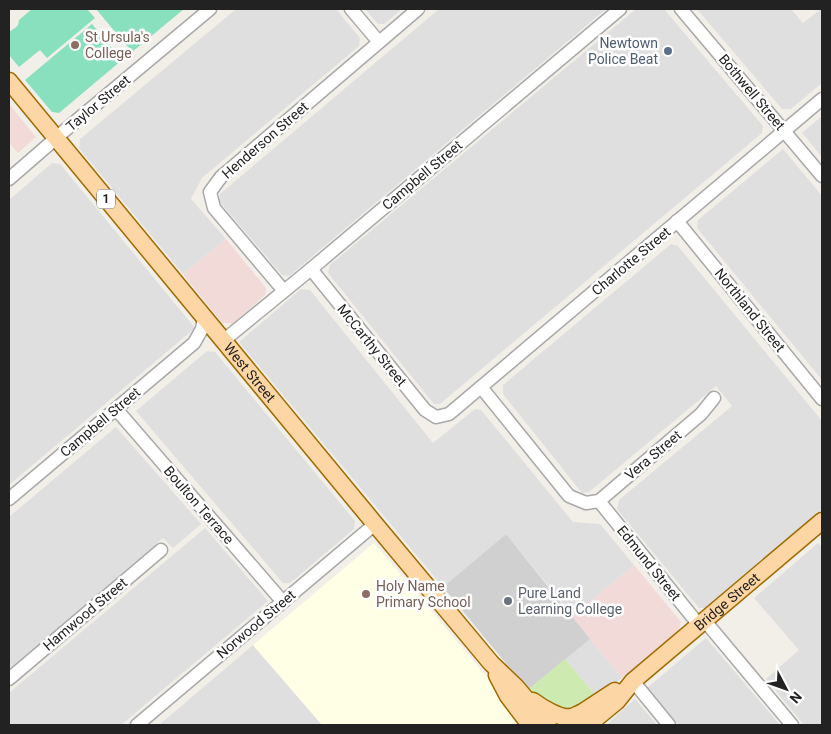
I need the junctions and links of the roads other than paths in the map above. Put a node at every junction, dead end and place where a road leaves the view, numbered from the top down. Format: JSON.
{"nodes":[{"id":1,"x":210,"y":9,"type":"edge"},
{"id":2,"x":351,"y":9,"type":"edge"},
{"id":3,"x":418,"y":9,"type":"edge"},
{"id":4,"x":620,"y":9,"type":"edge"},
{"id":5,"x":681,"y":9,"type":"edge"},
{"id":6,"x":379,"y":42,"type":"junction"},
{"id":7,"x":9,"y":81,"type":"edge"},
{"id":8,"x":822,"y":99,"type":"edge"},
{"id":9,"x":784,"y":131,"type":"junction"},
{"id":10,"x":56,"y":138,"type":"junction"},
{"id":11,"x":822,"y":176,"type":"edge"},
{"id":12,"x":9,"y":179,"type":"edge"},
{"id":13,"x":677,"y":221,"type":"junction"},
{"id":14,"x":311,"y":269,"type":"junction"},
{"id":15,"x":284,"y":291,"type":"junction"},
{"id":16,"x":204,"y":318,"type":"junction"},
{"id":17,"x":223,"y":341,"type":"junction"},
{"id":18,"x":481,"y":387,"type":"junction"},
{"id":19,"x":714,"y":398,"type":"dead end"},
{"id":20,"x":822,"y":399,"type":"edge"},
{"id":21,"x":116,"y":409,"type":"junction"},
{"id":22,"x":436,"y":417,"type":"joint"},
{"id":23,"x":9,"y":499,"type":"edge"},
{"id":24,"x":592,"y":502,"type":"junction"},
{"id":25,"x":822,"y":522,"type":"edge"},
{"id":26,"x":375,"y":524,"type":"junction"},
{"id":27,"x":161,"y":550,"type":"dead end"},
{"id":28,"x":283,"y":602,"type":"junction"},
{"id":29,"x":702,"y":623,"type":"junction"},
{"id":30,"x":491,"y":662,"type":"junction"},
{"id":31,"x":9,"y":679,"type":"edge"},
{"id":32,"x":633,"y":681,"type":"junction"},
{"id":33,"x":516,"y":687,"type":"junction"},
{"id":34,"x":617,"y":701,"type":"junction"},
{"id":35,"x":586,"y":719,"type":"edge"},
{"id":36,"x":137,"y":725,"type":"edge"},
{"id":37,"x":530,"y":725,"type":"edge"},
{"id":38,"x":548,"y":725,"type":"edge"},
{"id":39,"x":569,"y":725,"type":"edge"},
{"id":40,"x":597,"y":725,"type":"edge"},
{"id":41,"x":669,"y":725,"type":"edge"},
{"id":42,"x":792,"y":725,"type":"edge"}],
"edges":[{"from":1,"to":10,"type":"street","name":"Taylor Street"},
{"from":2,"to":6,"type":"street"},
{"from":3,"to":6,"type":"street","name":"Henderson Street"},
{"from":4,"to":14,"type":"street","name":"Campbell Street"},
{"from":5,"to":9,"type":"street","name":"Bothwell Street"},
{"from":6,"to":15,"type":"street","name":"Henderson Street"},
{"from":7,"to":10,"type":"main road","name":"West Street","number":"1"},
{"from":8,"to":9,"type":"street","name":"Charlotte Street"},
{"from":9,"to":11,"type":"street","name":"Bothwell Street"},
{"from":9,"to":13,"type":"street","name":"Charlotte Street"},
{"from":10,"to":12,"type":"street","name":"Taylor Street"},
{"from":10,"to":16,"type":"main road","name":"West Street","number":"1"},
{"from":13,"to":18,"type":"street","name":"Charlotte Street"},
{"from":13,"to":20,"type":"street","name":"Northland Street"},
{"from":14,"to":15,"type":"street","name":"Campbell Street"},
{"from":14,"to":22,"type":"street","name":"McCarthy Street"},
{"from":15,"to":17,"type":"street","name":"Campbell Street"},
{"from":16,"to":17,"type":"main road","name":"West Street"},
{"from":16,"to":21,"type":"street","name":"Campbell Street"},
{"from":17,"to":26,"type":"main road","name":"West Street"},
{"from":18,"to":22,"type":"street","name":"Charlotte Street"},
{"from":18,"to":24,"type":"street","name":"Edmund Street"},
{"from":19,"to":24,"type":"street","name":"Vera Street"},
{"from":21,"to":23,"type":"street","name":"Campbell Street"},
{"from":21,"to":28,"type":"street","name":"Boulton Terrace"},
{"from":24,"to":29,"type":"street","name":"Edmund Street"},
{"from":25,"to":29,"type":"main road","name":"Bridge Street"},
{"from":26,"to":28,"type":"street","name":"Norwood Street"},
{"from":26,"to":30,"type":"main road","name":"West Street"},
{"from":27,"to":31,"type":"street","name":"Hamwood Street"},
{"from":28,"to":36,"type":"street","name":"Norwood Street"},
{"from":29,"to":32,"type":"main road","name":"Bridge Street"},
{"from":29,"to":42,"type":"street","name":"Edmund Street"},
{"from":30,"to":33,"type":"main road","name":"West Street"},
{"from":30,"to":37,"type":"main road","name":"West Street"},
{"from":32,"to":34,"type":"main road","name":"Bridge Street"},
{"from":32,"to":35,"type":"main road","name":"Bridge Street"},
{"from":32,"to":41,"type":"street"},
{"from":33,"to":35,"type":"main road"},
{"from":33,"to":38,"type":"main road","name":"West Street"},
{"from":34,"to":35,"type":"main road","name":"Bridge Street"},
{"from":34,"to":40,"type":"main road"},
{"from":35,"to":39,"type":"main road","name":"Bridge Street"}]}
